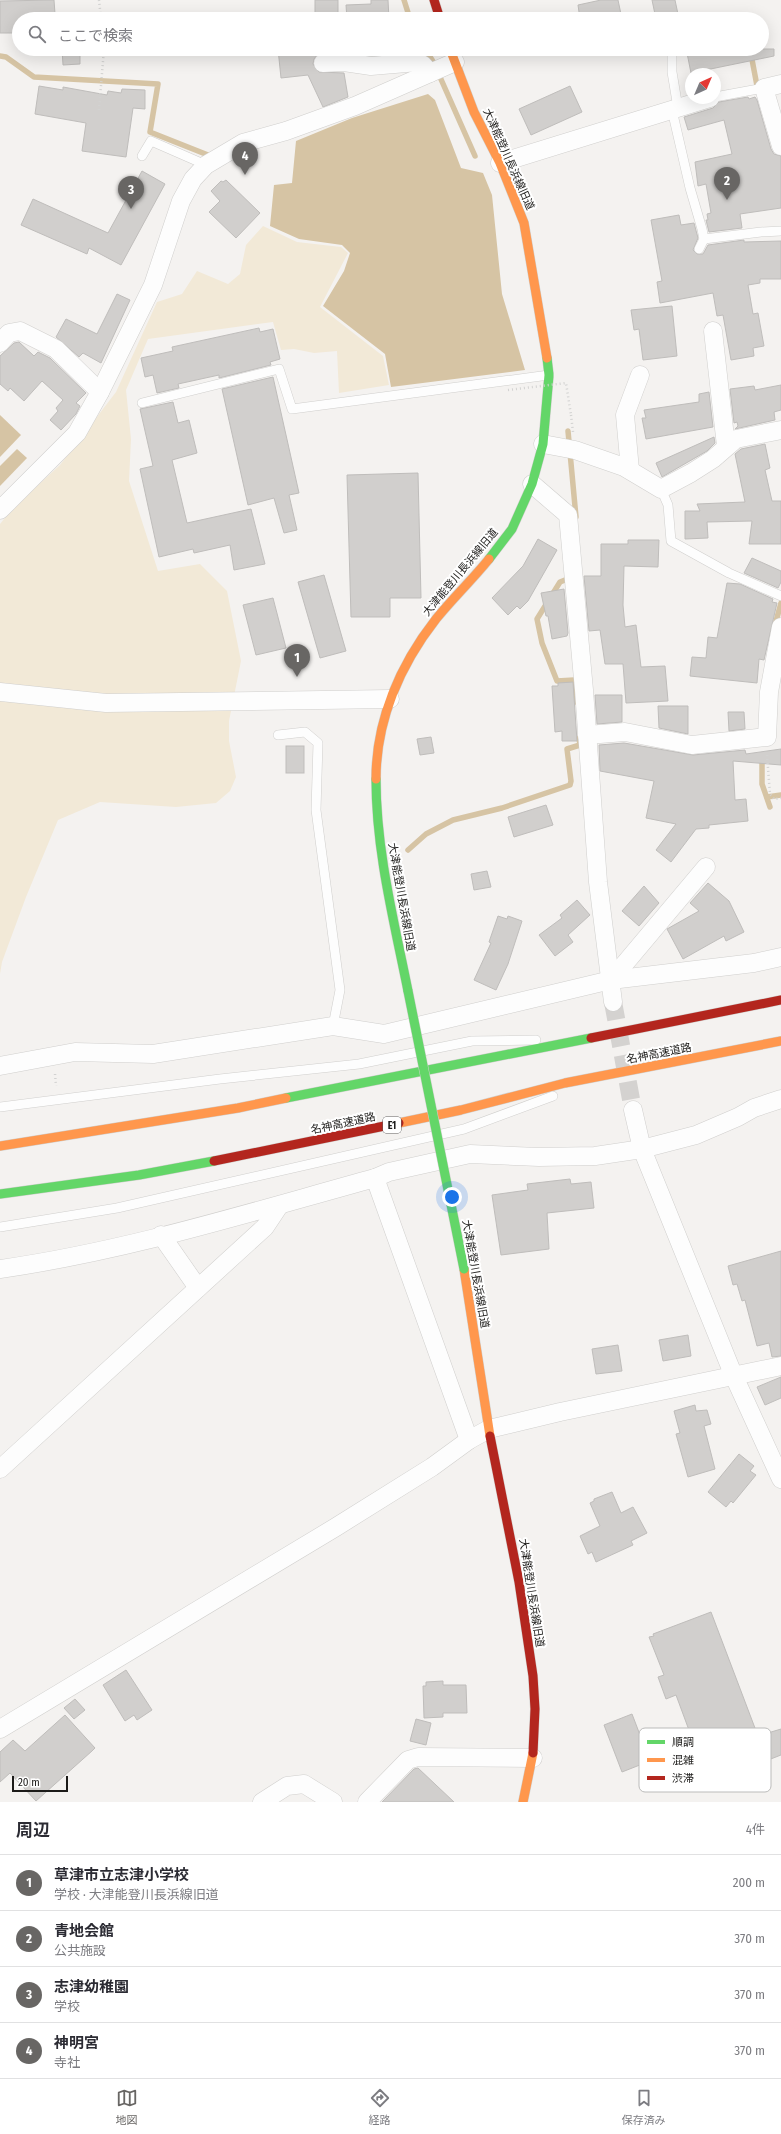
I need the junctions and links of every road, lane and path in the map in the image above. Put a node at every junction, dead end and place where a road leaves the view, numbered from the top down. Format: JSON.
{"nodes":[{"id":1,"x":99,"y":0,"type":"edge"},
{"id":2,"x":434,"y":0,"type":"edge"},
{"id":3,"x":100,"y":12,"type":"edge"},
{"id":4,"x":438,"y":12,"type":"edge"},
{"id":5,"x":103,"y":56,"type":"edge"},
{"id":6,"x":452,"y":56,"type":"edge"},
{"id":7,"x":672,"y":56,"type":"edge"},
{"id":8,"x":323,"y":63,"type":"dead end"},
{"id":9,"x":430,"y":73,"type":"junction"},
{"id":10,"x":781,"y":84,"type":"edge"},
{"id":11,"x":764,"y":88,"type":"junction"},
{"id":12,"x":721,"y":96,"type":"edge"},
{"id":13,"x":692,"y":104,"type":"edge"},
{"id":14,"x":675,"y":109,"type":"junction"},
{"id":15,"x":99,"y":110,"type":"dead end"},
{"id":16,"x":781,"y":146,"type":"edge"},
{"id":17,"x":142,"y":156,"type":"dead end"},
{"id":18,"x":500,"y":163,"type":"junction"},
{"id":19,"x":206,"y":165,"type":"junction"},
{"id":20,"x":781,"y":231,"type":"edge"},
{"id":21,"x":704,"y":239,"type":"junction"},
{"id":22,"x":699,"y":249,"type":"dead end"},
{"id":23,"x":713,"y":331,"type":"dead end"},
{"id":24,"x":0,"y":344,"type":"edge"},
{"id":25,"x":549,"y":375,"type":"junction"},
{"id":26,"x":640,"y":375,"type":"dead end"},
{"id":27,"x":508,"y":390,"type":"dead end"},
{"id":28,"x":100,"y":392,"type":"junction"},
{"id":29,"x":142,"y":403,"type":"dead end"},
{"id":30,"x":571,"y":415,"type":"dead end"},
{"id":31,"x":781,"y":430,"type":"edge"},
{"id":32,"x":543,"y":444,"type":"junction"},
{"id":33,"x":726,"y":446,"type":"junction"},
{"id":34,"x":630,"y":470,"type":"junction"},
{"id":35,"x":532,"y":484,"type":"junction"},
{"id":36,"x":661,"y":489,"type":"junction"},
{"id":37,"x":0,"y":510,"type":"edge"},
{"id":38,"x":781,"y":596,"type":"edge"},
{"id":39,"x":781,"y":627,"type":"edge"},
{"id":40,"x":0,"y":692,"type":"edge"},
{"id":41,"x":390,"y":699,"type":"junction"},
{"id":42,"x":278,"y":735,"type":"dead end"},
{"id":43,"x":587,"y":735,"type":"junction"},
{"id":44,"x":767,"y":737,"type":"junction"},
{"id":45,"x":781,"y":798,"type":"edge"},
{"id":46,"x":706,"y":867,"type":"dead end"},
{"id":47,"x":781,"y":958,"type":"edge"},
{"id":48,"x":611,"y":980,"type":"junction"},
{"id":49,"x":781,"y":1000,"type":"edge"},
{"id":50,"x":613,"y":1002,"type":"tunnel mouth"},
{"id":51,"x":333,"y":1026,"type":"junction"},
{"id":52,"x":586,"y":1038,"type":"junction"},
{"id":53,"x":781,"y":1041,"type":"edge"},
{"id":54,"x":0,"y":1066,"type":"edge"},
{"id":55,"x":54,"y":1074,"type":"dead end"},
{"id":56,"x":614,"y":1074,"type":"junction"},
{"id":57,"x":56,"y":1090,"type":"dead end"},
{"id":58,"x":781,"y":1099,"type":"edge"},
{"id":59,"x":0,"y":1107,"type":"edge"},
{"id":60,"x":633,"y":1110,"type":"tunnel mouth"},
{"id":61,"x":0,"y":1146,"type":"edge"},
{"id":62,"x":642,"y":1149,"type":"junction"},
{"id":63,"x":375,"y":1178,"type":"junction"},
{"id":64,"x":0,"y":1194,"type":"edge"},
{"id":65,"x":280,"y":1206,"type":"junction"},
{"id":66,"x":0,"y":1227,"type":"edge"},
{"id":67,"x":161,"y":1235,"type":"junction"},
{"id":68,"x":0,"y":1269,"type":"edge"},
{"id":69,"x":198,"y":1288,"type":"junction"},
{"id":70,"x":781,"y":1366,"type":"edge"},
{"id":71,"x":733,"y":1374,"type":"junction"},
{"id":72,"x":489,"y":1429,"type":"junction"},
{"id":73,"x":469,"y":1440,"type":"junction"},
{"id":74,"x":0,"y":1468,"type":"edge"},
{"id":75,"x":781,"y":1479,"type":"edge"},
{"id":76,"x":0,"y":1729,"type":"edge"},
{"id":77,"x":533,"y":1758,"type":"junction"},
{"id":78,"x":262,"y":1802,"type":"edge"},
{"id":79,"x":333,"y":1802,"type":"edge"},
{"id":80,"x":367,"y":1802,"type":"edge"},
{"id":81,"x":523,"y":1802,"type":"edge"}],
"edges":[{"from":1,"to":3,"type":"path"},
{"from":2,"to":4,"type":"main road"},
{"from":5,"to":15,"type":"path"},
{"from":6,"to":9,"type":"street"},
{"from":6,"to":18,"type":"main road","name":"大津能登川長浜線旧道"},
{"from":7,"to":14,"type":"lane"},
{"from":8,"to":9,"type":"street"},
{"from":9,"to":19,"type":"street"},
{"from":10,"to":11,"type":"street"},
{"from":11,"to":12,"type":"lane"},
{"from":11,"to":16,"type":"street"},
{"from":13,"to":14,"type":"street"},
{"from":14,"to":18,"type":"street"},
{"from":14,"to":21,"type":"lane"},
{"from":17,"to":19,"type":"lane"},
{"from":18,"to":25,"type":"main road","name":"大津能登川長浜線旧道"},
{"from":19,"to":28,"type":"street"},
{"from":20,"to":21,"type":"lane"},
{"from":21,"to":22,"type":"lane"},
{"from":23,"to":33,"type":"street"},
{"from":24,"to":28,"type":"street"},
{"from":25,"to":29,"type":"lane"},
{"from":25,"to":32,"type":"main road","name":"大津能登川長浜線旧道"},
{"from":26,"to":34,"type":"street"},
{"from":27,"to":30,"type":"path","bridge":true},
{"from":28,"to":37,"type":"street"},
{"from":31,"to":33,"type":"street"},
{"from":32,"to":34,"type":"street"},
{"from":32,"to":35,"type":"main road","name":"大津能登川長浜線旧道"},
{"from":33,"to":36,"type":"street"},
{"from":34,"to":36,"type":"street"},
{"from":35,"to":41,"type":"main road","name":"大津能登川長浜線旧道"},
{"from":35,"to":43,"type":"street"},
{"from":36,"to":38,"type":"lane"},
{"from":39,"to":44,"type":"street"},
{"from":40,"to":41,"type":"street"},
{"from":41,"to":72,"type":"main road","name":"大津能登川長浜線旧道","bridge":true},
{"from":42,"to":51,"type":"lane"},
{"from":43,"to":44,"type":"street"},
{"from":43,"to":48,"type":"street"},
{"from":44,"to":45,"type":"path"},
{"from":46,"to":48,"type":"street"},
{"from":47,"to":48,"type":"street"},
{"from":48,"to":50,"type":"street"},
{"from":48,"to":51,"type":"street"},
{"from":49,"to":52,"type":"main road"},
{"from":51,"to":54,"type":"street"},
{"from":52,"to":59,"type":"lane"},
{"from":52,"to":61,"type":"main road"},
{"from":53,"to":56,"type":"main road","name":"名神高速道路","number":"E1"},
{"from":55,"to":57,"type":"path"},
{"from":56,"to":64,"type":"main road","name":"名神高速道路","number":"E1"},
{"from":56,"to":66,"type":"lane"},
{"from":58,"to":62,"type":"street"},
{"from":60,"to":62,"type":"street"},
{"from":62,"to":63,"type":"street"},
{"from":62,"to":71,"type":"street"},
{"from":63,"to":65,"type":"street"},
{"from":63,"to":73,"type":"street"},
{"from":65,"to":67,"type":"street"},
{"from":65,"to":69,"type":"street"},
{"from":67,"to":68,"type":"street"},
{"from":67,"to":69,"type":"street"},
{"from":69,"to":74,"type":"street"},
{"from":70,"to":71,"type":"street"},
{"from":71,"to":72,"type":"street"},
{"from":71,"to":75,"type":"street"},
{"from":72,"to":73,"type":"street"},
{"from":72,"to":77,"type":"main road","name":"大津能登川長浜線旧道"},
{"from":73,"to":76,"type":"street"},
{"from":77,"to":80,"type":"street"},
{"from":77,"to":81,"type":"main road","name":"大津能登川長浜線旧道"},
{"from":78,"to":79,"type":"street"}]}
